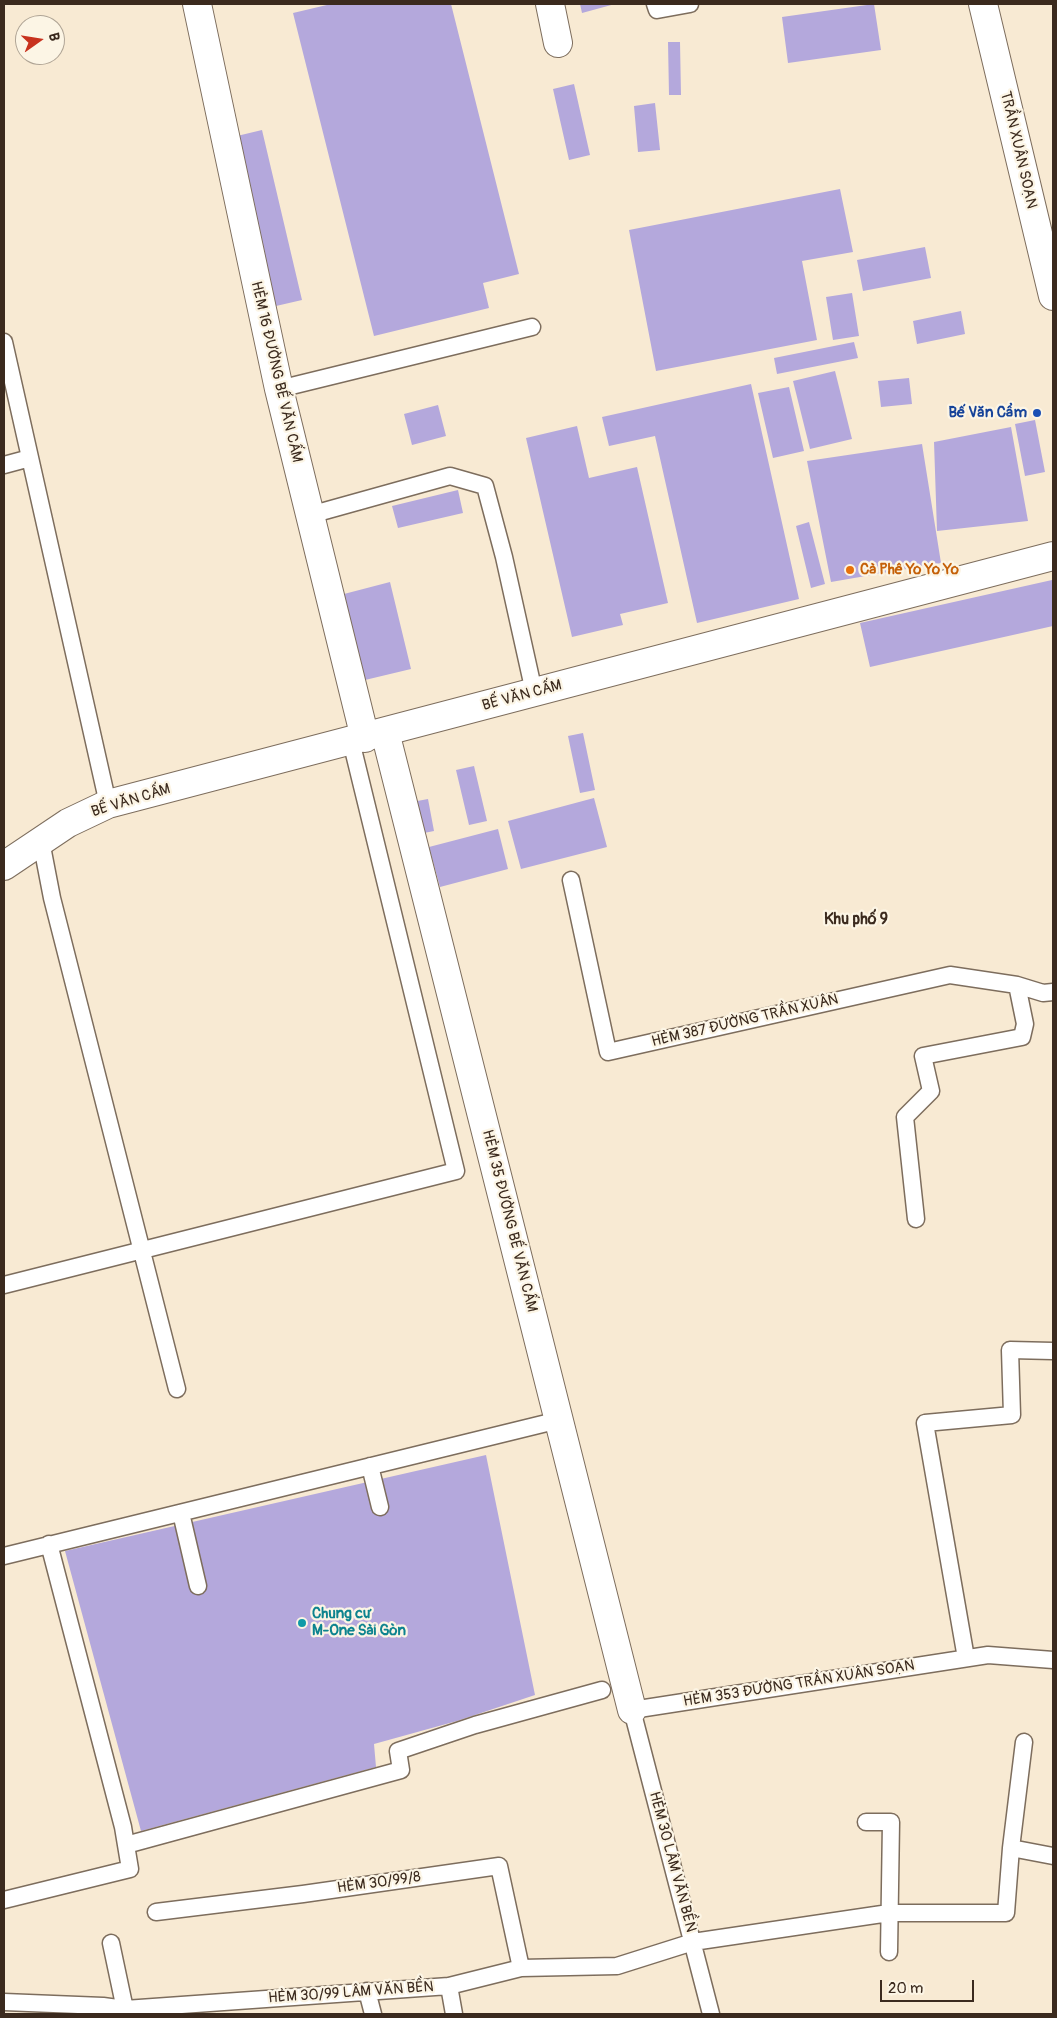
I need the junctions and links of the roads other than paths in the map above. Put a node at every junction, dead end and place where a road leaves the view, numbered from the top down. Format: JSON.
{"nodes":[{"id":1,"x":196,"y":4,"type":"edge"},
{"id":2,"x":550,"y":4,"type":"edge"},
{"id":3,"x":655,"y":4,"type":"edge"},
{"id":4,"x":690,"y":4,"type":"edge"},
{"id":5,"x":983,"y":4,"type":"edge"},
{"id":6,"x":558,"y":43,"type":"dead end"},
{"id":7,"x":1053,"y":296,"type":"edge"},
{"id":8,"x":532,"y":327,"type":"dead end"},
{"id":9,"x":4,"y":342,"type":"edge"},
{"id":10,"x":278,"y":389,"type":"junction"},
{"id":11,"x":30,"y":458,"type":"junction"},
{"id":12,"x":4,"y":465,"type":"edge"},
{"id":13,"x":310,"y":515,"type":"junction"},
{"id":14,"x":1053,"y":556,"type":"edge"},
{"id":15,"x":534,"y":692,"type":"junction"},
{"id":16,"x":367,"y":737,"type":"junction"},
{"id":17,"x":108,"y":804,"type":"junction"},
{"id":18,"x":41,"y":840,"type":"junction"},
{"id":19,"x":4,"y":866,"type":"edge"},
{"id":20,"x":571,"y":880,"type":"dead end"},
{"id":21,"x":1017,"y":985,"type":"junction"},
{"id":22,"x":1053,"y":992,"type":"edge"},
{"id":23,"x":916,"y":1219,"type":"dead end"},
{"id":24,"x":142,"y":1250,"type":"junction"},
{"id":25,"x":4,"y":1285,"type":"edge"},
{"id":26,"x":1053,"y":1351,"type":"edge"},
{"id":27,"x":177,"y":1389,"type":"dead end"},
{"id":28,"x":559,"y":1420,"type":"junction"},
{"id":29,"x":370,"y":1466,"type":"junction"},
{"id":30,"x":380,"y":1507,"type":"dead end"},
{"id":31,"x":182,"y":1512,"type":"junction"},
{"id":32,"x":49,"y":1544,"type":"junction"},
{"id":33,"x":4,"y":1556,"type":"edge"},
{"id":34,"x":198,"y":1586,"type":"dead end"},
{"id":35,"x":966,"y":1658,"type":"junction"},
{"id":36,"x":1053,"y":1660,"type":"edge"},
{"id":37,"x":602,"y":1690,"type":"dead end"},
{"id":38,"x":632,"y":1710,"type":"junction"},
{"id":39,"x":1024,"y":1742,"type":"dead end"},
{"id":40,"x":866,"y":1822,"type":"dead end"},
{"id":41,"x":126,"y":1845,"type":"junction"},
{"id":42,"x":1011,"y":1848,"type":"junction"},
{"id":43,"x":1053,"y":1856,"type":"edge"},
{"id":44,"x":4,"y":1900,"type":"edge"},
{"id":45,"x":156,"y":1912,"type":"dead end"},
{"id":46,"x":889,"y":1914,"type":"junction"},
{"id":47,"x":693,"y":1942,"type":"junction"},
{"id":48,"x":111,"y":1943,"type":"dead end"},
{"id":49,"x":889,"y":1952,"type":"dead end"},
{"id":50,"x":521,"y":1968,"type":"junction"},
{"id":51,"x":449,"y":1986,"type":"junction"},
{"id":52,"x":367,"y":1991,"type":"junction"},
{"id":53,"x":4,"y":2002,"type":"edge"},
{"id":54,"x":126,"y":2011,"type":"edge"},
{"id":55,"x":373,"y":2014,"type":"edge"},
{"id":56,"x":454,"y":2014,"type":"edge"},
{"id":57,"x":711,"y":2014,"type":"edge"}],
"edges":[{"from":1,"to":10,"type":"street","name":"HẺM 16 ĐƯỜNG BẾ VĂN CẤM"},
{"from":2,"to":6,"type":"street"},
{"from":3,"to":4,"type":"lane"},
{"from":5,"to":7,"type":"street","name":"TRẦN XUÂN SOẠN"},
{"from":8,"to":10,"type":"lane"},
{"from":9,"to":11,"type":"lane"},
{"from":10,"to":13,"type":"street","name":"HẺM 16 ĐƯỜNG BẾ VĂN CẤM"},
{"from":11,"to":12,"type":"lane"},
{"from":11,"to":17,"type":"lane"},
{"from":13,"to":15,"type":"lane"},
{"from":13,"to":16,"type":"street","name":"HẺM 16 ĐƯỜNG BẾ VĂN CẤM"},
{"from":14,"to":15,"type":"street","name":"BẾ VĂN CẤM"},
{"from":15,"to":16,"type":"street","name":"BẾ VĂN CẤM"},
{"from":16,"to":17,"type":"street","name":"BẾ VĂN CẤM"},
{"from":16,"to":24,"type":"lane"},
{"from":16,"to":28,"type":"street","name":"HẺM 35 ĐƯỜNG BẾ VĂN CẤM"},
{"from":17,"to":18,"type":"street","name":"BẾ VĂN CẤM"},
{"from":18,"to":19,"type":"street","name":"BẾ VĂN CẤM"},
{"from":18,"to":24,"type":"lane"},
{"from":20,"to":21,"type":"lane","name":"HẺM 387 ĐƯỜNG TRẦN XUÂN"},
{"from":21,"to":22,"type":"lane","name":"HẺM 387 ĐƯỜNG TRẦN XUÂN"},
{"from":21,"to":23,"type":"lane"},
{"from":24,"to":25,"type":"lane"},
{"from":24,"to":27,"type":"lane"},
{"from":26,"to":35,"type":"lane"},
{"from":28,"to":29,"type":"lane"},
{"from":28,"to":38,"type":"street","name":"HẺM 35 ĐƯỜNG BẾ VĂN CẤM"},
{"from":29,"to":30,"type":"lane"},
{"from":29,"to":31,"type":"lane"},
{"from":31,"to":32,"type":"lane"},
{"from":31,"to":34,"type":"lane"},
{"from":32,"to":33,"type":"lane"},
{"from":32,"to":41,"type":"lane"},
{"from":35,"to":36,"type":"lane","name":"HẺM 353 ĐƯỜNG TRẦN XUÂN SOẠN"},
{"from":35,"to":38,"type":"lane","name":"HẺM 353 ĐƯỜNG TRẦN XUÂN SOẠN"},
{"from":37,"to":41,"type":"lane"},
{"from":38,"to":47,"type":"lane","name":"HẺM 30 LÂM VĂN BỀN"},
{"from":39,"to":42,"type":"lane"},
{"from":40,"to":46,"type":"lane"},
{"from":41,"to":44,"type":"lane"},
{"from":42,"to":43,"type":"lane"},
{"from":42,"to":46,"type":"lane","name":"HẺM 30/99 LÂM VĂN BỀN"},
{"from":45,"to":50,"type":"lane","name":"HẺM 30/99/8"},
{"from":46,"to":47,"type":"lane","name":"HẺM 30/99 LÂM VĂN BỀN"},
{"from":46,"to":49,"type":"lane"},
{"from":47,"to":50,"type":"lane","name":"HẺM 30/99 LÂM VĂN BỀN"},
{"from":47,"to":57,"type":"lane","name":"HẺM 30 LÂM VĂN BỀN"},
{"from":48,"to":54,"type":"lane"},
{"from":50,"to":51,"type":"lane","name":"HẺM 30/99 LÂM VĂN BỀN"},
{"from":51,"to":52,"type":"lane","name":"HẺM 30/99 LÂM VĂN BỀN"},
{"from":51,"to":56,"type":"lane"},
{"from":52,"to":54,"type":"lane","name":"HẺM 30/99 LÂM VĂN BỀN"},
{"from":52,"to":55,"type":"lane"},
{"from":53,"to":54,"type":"lane","name":"HẺM 30/99 LÂM VĂN BỀN"}]}
